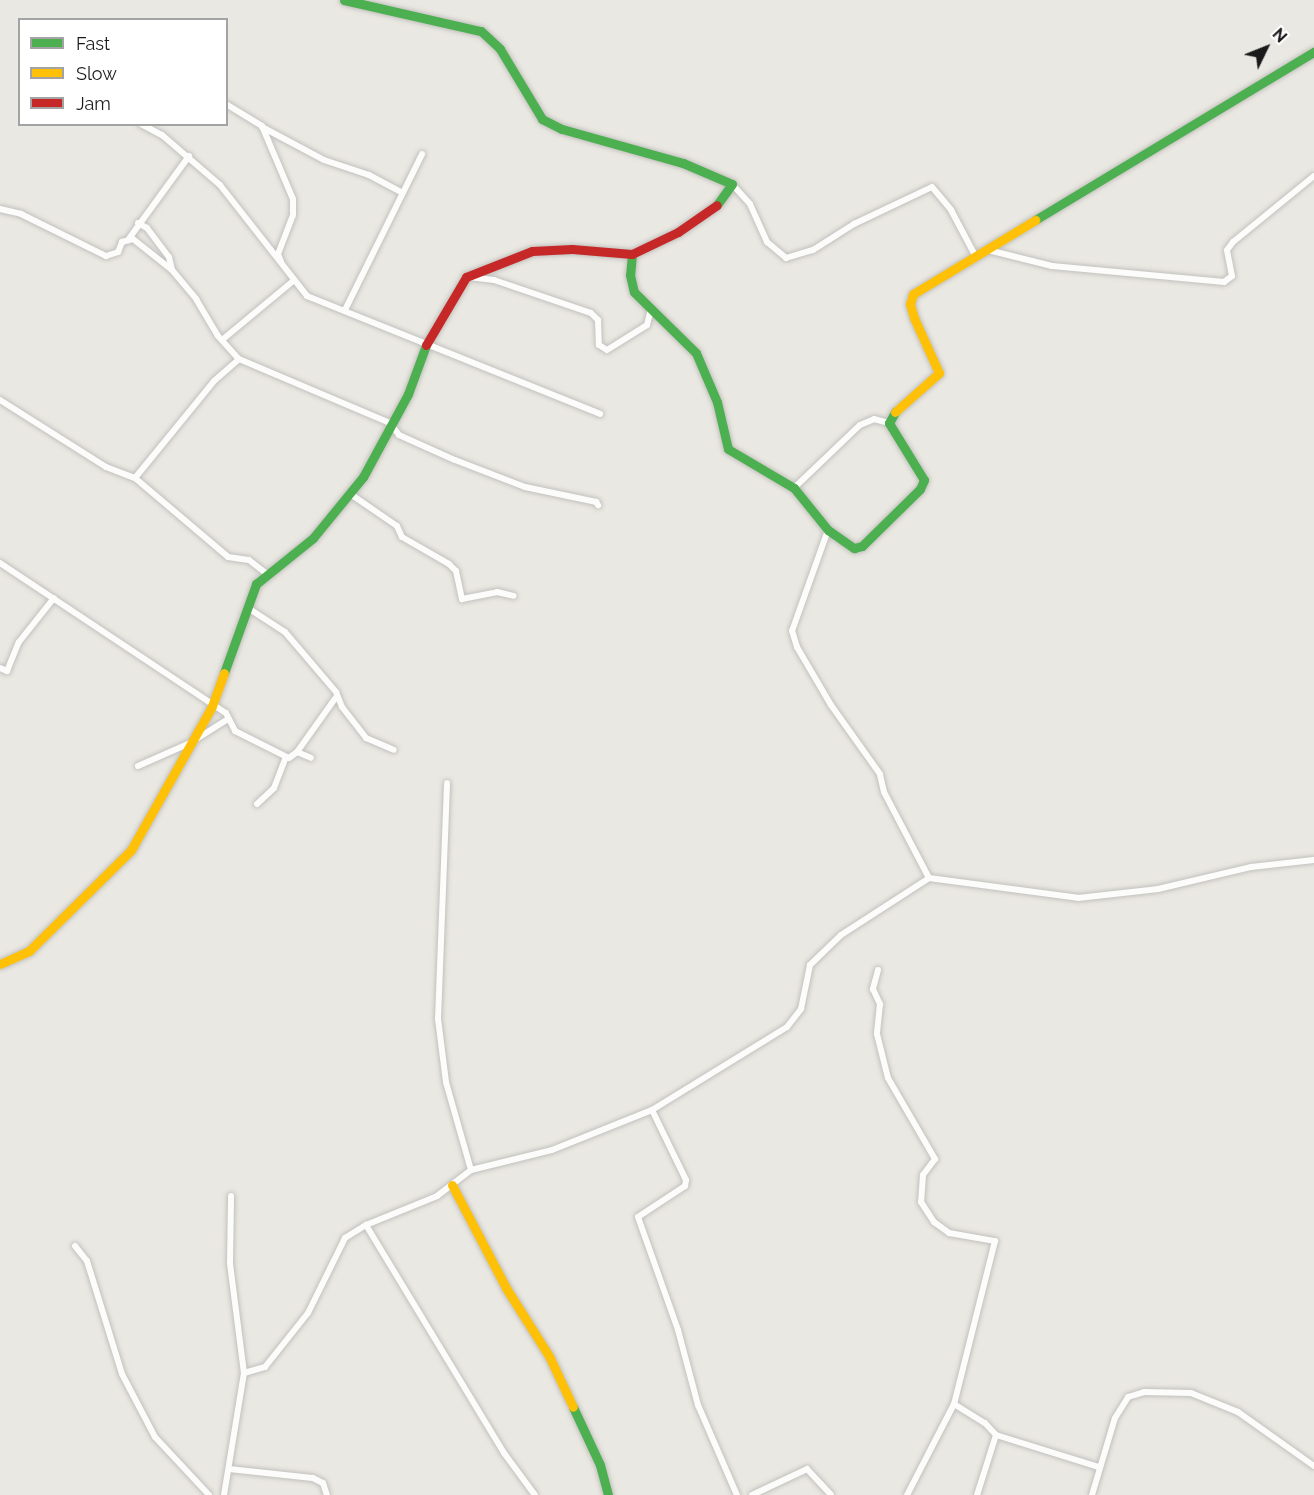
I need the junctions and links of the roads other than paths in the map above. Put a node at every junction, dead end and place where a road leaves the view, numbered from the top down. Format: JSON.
{"nodes":[{"id":1,"x":344,"y":0,"type":"edge"},
{"id":2,"x":1314,"y":52,"type":"edge"},
{"id":3,"x":228,"y":105,"type":"edge"},
{"id":4,"x":145,"y":126,"type":"edge"},
{"id":5,"x":262,"y":126,"type":"junction"},
{"id":6,"x":422,"y":154,"type":"dead end"},
{"id":7,"x":189,"y":156,"type":"junction"},
{"id":8,"x":1314,"y":176,"type":"edge"},
{"id":9,"x":732,"y":184,"type":"junction"},
{"id":10,"x":403,"y":193,"type":"junction"},
{"id":11,"x":0,"y":209,"type":"edge"},
{"id":12,"x":138,"y":223,"type":"junction"},
{"id":13,"x":128,"y":240,"type":"junction"},
{"id":14,"x":988,"y":250,"type":"junction"},
{"id":15,"x":632,"y":254,"type":"junction"},
{"id":16,"x":976,"y":257,"type":"junction"},
{"id":17,"x":283,"y":268,"type":"junction"},
{"id":18,"x":172,"y":270,"type":"junction"},
{"id":19,"x":466,"y":277,"type":"junction"},
{"id":20,"x":293,"y":281,"type":"junction"},
{"id":21,"x":651,"y":309,"type":"junction"},
{"id":22,"x":345,"y":310,"type":"junction"},
{"id":23,"x":222,"y":340,"type":"junction"},
{"id":24,"x":426,"y":345,"type":"junction"},
{"id":25,"x":239,"y":359,"type":"junction"},
{"id":26,"x":0,"y":400,"type":"edge"},
{"id":27,"x":600,"y":414,"type":"dead end"},
{"id":28,"x":390,"y":423,"type":"junction"},
{"id":29,"x":890,"y":423,"type":"junction"},
{"id":30,"x":135,"y":478,"type":"junction"},
{"id":31,"x":794,"y":488,"type":"junction"},
{"id":32,"x":349,"y":493,"type":"junction"},
{"id":33,"x":598,"y":505,"type":"dead end"},
{"id":34,"x":828,"y":530,"type":"junction"},
{"id":35,"x":0,"y":563,"type":"edge"},
{"id":36,"x":267,"y":574,"type":"junction"},
{"id":37,"x":514,"y":596,"type":"dead end"},
{"id":38,"x":54,"y":598,"type":"junction"},
{"id":39,"x":248,"y":608,"type":"junction"},
{"id":40,"x":0,"y":668,"type":"edge"},
{"id":41,"x":337,"y":696,"type":"junction"},
{"id":42,"x":212,"y":706,"type":"junction"},
{"id":43,"x":228,"y":719,"type":"junction"},
{"id":44,"x":190,"y":743,"type":"junction"},
{"id":45,"x":394,"y":750,"type":"dead end"},
{"id":46,"x":297,"y":752,"type":"junction"},
{"id":47,"x":286,"y":757,"type":"junction"},
{"id":48,"x":311,"y":759,"type":"dead end"},
{"id":49,"x":138,"y":766,"type":"dead end"},
{"id":50,"x":447,"y":783,"type":"dead end"},
{"id":51,"x":257,"y":804,"type":"dead end"},
{"id":52,"x":1314,"y":860,"type":"edge"},
{"id":53,"x":929,"y":878,"type":"junction"},
{"id":54,"x":0,"y":964,"type":"edge"},
{"id":55,"x":878,"y":970,"type":"dead end"},
{"id":56,"x":652,"y":1110,"type":"junction"},
{"id":57,"x":471,"y":1170,"type":"junction"},
{"id":58,"x":452,"y":1185,"type":"junction"},
{"id":59,"x":231,"y":1196,"type":"dead end"},
{"id":60,"x":366,"y":1225,"type":"junction"},
{"id":61,"x":75,"y":1246,"type":"dead end"},
{"id":62,"x":244,"y":1373,"type":"junction"},
{"id":63,"x":954,"y":1404,"type":"junction"},
{"id":64,"x":996,"y":1435,"type":"junction"},
{"id":65,"x":1314,"y":1466,"type":"edge"},
{"id":66,"x":1098,"y":1467,"type":"junction"},
{"id":67,"x":229,"y":1469,"type":"junction"},
{"id":68,"x":209,"y":1495,"type":"edge"},
{"id":69,"x":224,"y":1495,"type":"edge"},
{"id":70,"x":327,"y":1495,"type":"edge"},
{"id":71,"x":535,"y":1495,"type":"edge"},
{"id":72,"x":608,"y":1495,"type":"edge"},
{"id":73,"x":737,"y":1495,"type":"edge"},
{"id":74,"x":752,"y":1495,"type":"edge"},
{"id":75,"x":831,"y":1495,"type":"edge"},
{"id":76,"x":907,"y":1495,"type":"edge"},
{"id":77,"x":976,"y":1495,"type":"edge"},
{"id":78,"x":1092,"y":1495,"type":"edge"}],
"edges":[{"from":1,"to":9,"type":"street"},
{"from":2,"to":14,"type":"street"},
{"from":3,"to":5,"type":"street"},
{"from":4,"to":7,"type":"street"},
{"from":5,"to":10,"type":"street"},
{"from":5,"to":17,"type":"street"},
{"from":6,"to":10,"type":"street"},
{"from":7,"to":12,"type":"street"},
{"from":7,"to":17,"type":"street"},
{"from":8,"to":14,"type":"street"},
{"from":9,"to":15,"type":"street"},
{"from":9,"to":16,"type":"street"},
{"from":10,"to":22,"type":"street"},
{"from":11,"to":13,"type":"street"},
{"from":12,"to":13,"type":"street"},
{"from":12,"to":18,"type":"street"},
{"from":13,"to":18,"type":"street"},
{"from":14,"to":16,"type":"street"},
{"from":15,"to":19,"type":"street"},
{"from":15,"to":21,"type":"street"},
{"from":16,"to":29,"type":"street"},
{"from":17,"to":20,"type":"street"},
{"from":18,"to":23,"type":"street"},
{"from":19,"to":21,"type":"street"},
{"from":19,"to":24,"type":"street"},
{"from":20,"to":22,"type":"street"},
{"from":20,"to":23,"type":"street"},
{"from":21,"to":31,"type":"street"},
{"from":22,"to":24,"type":"street"},
{"from":23,"to":25,"type":"street"},
{"from":24,"to":27,"type":"street"},
{"from":24,"to":28,"type":"street"},
{"from":25,"to":28,"type":"street"},
{"from":25,"to":30,"type":"street"},
{"from":26,"to":30,"type":"street"},
{"from":28,"to":32,"type":"street"},
{"from":28,"to":33,"type":"street"},
{"from":29,"to":31,"type":"street"},
{"from":29,"to":34,"type":"street"},
{"from":30,"to":36,"type":"street"},
{"from":31,"to":34,"type":"street"},
{"from":32,"to":36,"type":"street"},
{"from":32,"to":37,"type":"street"},
{"from":34,"to":53,"type":"street"},
{"from":35,"to":38,"type":"street"},
{"from":36,"to":39,"type":"street"},
{"from":38,"to":40,"type":"street"},
{"from":38,"to":42,"type":"street"},
{"from":39,"to":41,"type":"street"},
{"from":39,"to":42,"type":"street"},
{"from":41,"to":45,"type":"street"},
{"from":41,"to":46,"type":"street"},
{"from":42,"to":43,"type":"street"},
{"from":42,"to":44,"type":"street"},
{"from":43,"to":44,"type":"street"},
{"from":43,"to":47,"type":"street"},
{"from":44,"to":49,"type":"street"},
{"from":44,"to":54,"type":"street"},
{"from":46,"to":47,"type":"street"},
{"from":46,"to":48,"type":"street"},
{"from":47,"to":51,"type":"street"},
{"from":50,"to":57,"type":"street"},
{"from":52,"to":53,"type":"street"},
{"from":53,"to":56,"type":"street"},
{"from":55,"to":63,"type":"street"},
{"from":56,"to":57,"type":"street"},
{"from":56,"to":73,"type":"street"},
{"from":57,"to":58,"type":"street"},
{"from":58,"to":60,"type":"street"},
{"from":58,"to":72,"type":"street"},
{"from":59,"to":62,"type":"street"},
{"from":60,"to":62,"type":"street"},
{"from":60,"to":71,"type":"street"},
{"from":61,"to":68,"type":"street"},
{"from":62,"to":67,"type":"street"},
{"from":63,"to":64,"type":"street"},
{"from":63,"to":76,"type":"street"},
{"from":64,"to":66,"type":"street"},
{"from":64,"to":77,"type":"street"},
{"from":65,"to":66,"type":"street"},
{"from":66,"to":78,"type":"street"},
{"from":67,"to":69,"type":"street"},
{"from":67,"to":70,"type":"street"},
{"from":74,"to":75,"type":"street"}]}
